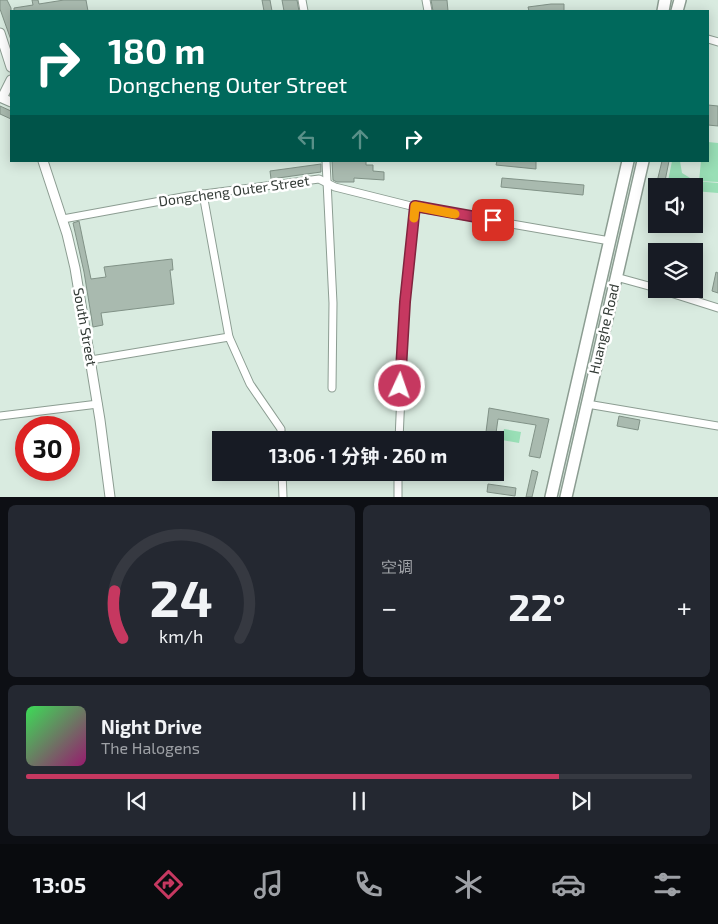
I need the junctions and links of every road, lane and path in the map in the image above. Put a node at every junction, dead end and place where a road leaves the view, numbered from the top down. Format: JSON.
{"nodes":[{"id":1,"x":0,"y":33,"type":"edge"},
{"id":2,"x":10,"y":64,"type":"edge"},
{"id":3,"x":10,"y":82,"type":"edge"},
{"id":4,"x":1,"y":98,"type":"edge"},
{"id":5,"x":43,"y":162,"type":"edge"},
{"id":6,"x":326,"y":162,"type":"edge"},
{"id":7,"x":628,"y":162,"type":"edge"},
{"id":8,"x":643,"y":162,"type":"edge"},
{"id":9,"x":328,"y":183,"type":"junction"},
{"id":10,"x":203,"y":194,"type":"junction"},
{"id":11,"x":415,"y":206,"type":"junction"},
{"id":12,"x":63,"y":219,"type":"junction"},
{"id":13,"x":610,"y":241,"type":"junction"},
{"id":14,"x":616,"y":277,"type":"junction"},
{"id":15,"x":648,"y":286,"type":"edge"},
{"id":16,"x":688,"y":298,"type":"edge"},
{"id":17,"x":718,"y":308,"type":"edge"},
{"id":18,"x":228,"y":337,"type":"junction"},
{"id":19,"x":90,"y":360,"type":"junction"},
{"id":20,"x":332,"y":388,"type":"dead end"},
{"id":21,"x":98,"y":404,"type":"junction"},
{"id":22,"x":587,"y":404,"type":"junction"},
{"id":23,"x":0,"y":416,"type":"edge"},
{"id":24,"x":718,"y":426,"type":"edge"},
{"id":25,"x":281,"y":431,"type":"edge"},
{"id":26,"x":398,"y":431,"type":"edge"},
{"id":27,"x":282,"y":481,"type":"edge"},
{"id":28,"x":398,"y":481,"type":"edge"},
{"id":29,"x":110,"y":496,"type":"edge"},
{"id":30,"x":283,"y":496,"type":"edge"},
{"id":31,"x":398,"y":496,"type":"edge"},
{"id":32,"x":552,"y":496,"type":"edge"},
{"id":33,"x":566,"y":496,"type":"edge"}],
"edges":[{"from":1,"to":2,"type":"street"},
{"from":3,"to":4,"type":"street"},
{"from":5,"to":12,"type":"street","name":"South Street"},
{"from":6,"to":9,"type":"street"},
{"from":7,"to":13,"type":"main road","name":"Huanghe Road"},
{"from":8,"to":14,"type":"main road","name":"Huanghe Road"},
{"from":9,"to":10,"type":"street","name":"Dongcheng Outer Street"},
{"from":9,"to":11,"type":"street","name":"Dongcheng Outer Street"},
{"from":9,"to":20,"type":"street"},
{"from":10,"to":12,"type":"street","name":"Dongcheng Outer Street"},
{"from":10,"to":18,"type":"street"},
{"from":11,"to":13,"type":"street","name":"Dongcheng Outer Street"},
{"from":11,"to":26,"type":"street"},
{"from":12,"to":19,"type":"street","name":"South Street"},
{"from":13,"to":32,"type":"main road","name":"Huanghe Road"},
{"from":14,"to":15,"type":"street"},
{"from":14,"to":22,"type":"main road","name":"Huanghe Road"},
{"from":16,"to":17,"type":"street"},
{"from":18,"to":19,"type":"street"},
{"from":18,"to":25,"type":"street"},
{"from":19,"to":21,"type":"street","name":"South Street"},
{"from":21,"to":23,"type":"street"},
{"from":21,"to":29,"type":"street","name":"South Street"},
{"from":22,"to":24,"type":"street"},
{"from":22,"to":33,"type":"main road","name":"Huanghe Road"},
{"from":27,"to":30,"type":"street"},
{"from":28,"to":31,"type":"street"}]}
